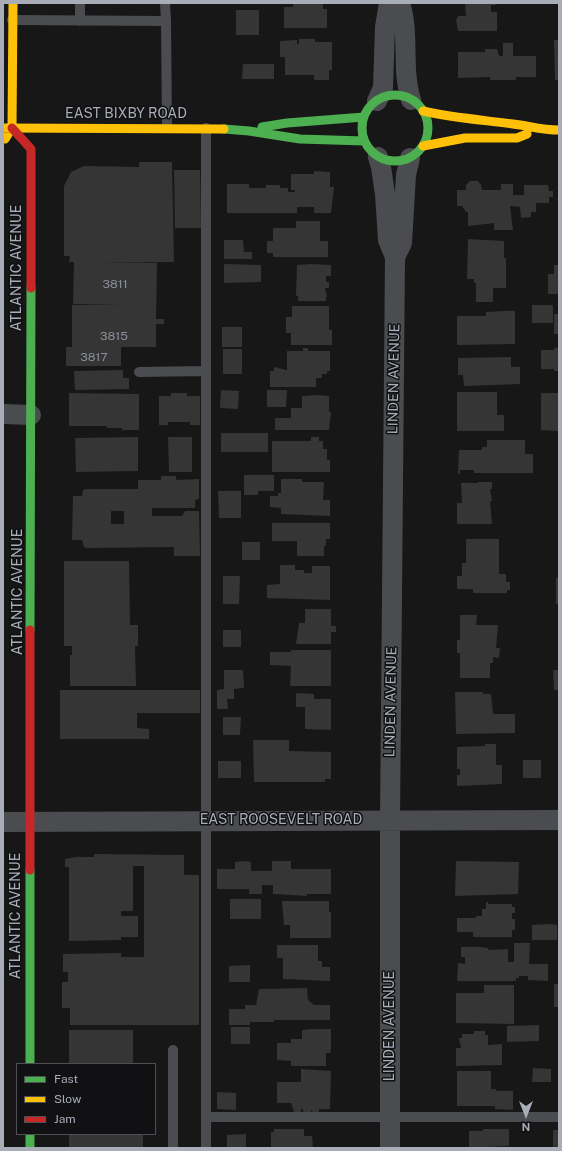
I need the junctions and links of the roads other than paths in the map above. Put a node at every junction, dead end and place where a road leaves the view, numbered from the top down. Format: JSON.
{"nodes":[{"id":1,"x":13,"y":3,"type":"edge"},
{"id":2,"x":80,"y":3,"type":"edge"},
{"id":3,"x":165,"y":3,"type":"edge"},
{"id":4,"x":389,"y":3,"type":"edge"},
{"id":5,"x":400,"y":3,"type":"edge"},
{"id":6,"x":12,"y":20,"type":"junction"},
{"id":7,"x":80,"y":21,"type":"junction"},
{"id":8,"x":166,"y":21,"type":"junction"},
{"id":9,"x":8,"y":52,"type":"edge"},
{"id":10,"x":377,"y":101,"type":"junction"},
{"id":11,"x":417,"y":105,"type":"junction"},
{"id":12,"x":364,"y":117,"type":"junction"},
{"id":13,"x":8,"y":128,"type":"edge"},
{"id":14,"x":167,"y":128,"type":"junction"},
{"id":15,"x":206,"y":128,"type":"junction"},
{"id":16,"x":540,"y":130,"type":"junction"},
{"id":17,"x":559,"y":130,"type":"edge"},
{"id":18,"x":249,"y":131,"type":"junction"},
{"id":19,"x":364,"y":141,"type":"junction"},
{"id":20,"x":3,"y":142,"type":"edge"},
{"id":21,"x":416,"y":152,"type":"junction"},
{"id":22,"x":378,"y":157,"type":"junction"},
{"id":23,"x":395,"y":257,"type":"junction"},
{"id":24,"x":205,"y":371,"type":"junction"},
{"id":25,"x":139,"y":372,"type":"dead end"},
{"id":26,"x":3,"y":414,"type":"edge"},
{"id":27,"x":31,"y":415,"type":"junction"},
{"id":28,"x":206,"y":820,"type":"junction"},
{"id":29,"x":390,"y":820,"type":"junction"},
{"id":30,"x":559,"y":820,"type":"edge"},
{"id":31,"x":3,"y":822,"type":"edge"},
{"id":32,"x":31,"y":822,"type":"junction"},
{"id":33,"x":173,"y":1050,"type":"dead end"},
{"id":34,"x":30,"y":1063,"type":"edge"},
{"id":35,"x":206,"y":1117,"type":"junction"},
{"id":36,"x":390,"y":1117,"type":"junction"},
{"id":37,"x":559,"y":1117,"type":"edge"},
{"id":38,"x":30,"y":1135,"type":"edge"},
{"id":39,"x":30,"y":1148,"type":"edge"},
{"id":40,"x":173,"y":1148,"type":"edge"},
{"id":41,"x":206,"y":1148,"type":"edge"},
{"id":42,"x":390,"y":1148,"type":"edge"}],
"edges":[{"from":1,"to":6,"type":"main road"},
{"from":2,"to":7,"type":"lane"},
{"from":3,"to":8,"type":"lane"},
{"from":4,"to":10,"type":"street"},
{"from":5,"to":11,"type":"street"},
{"from":6,"to":7,"type":"lane"},
{"from":6,"to":9,"type":"main road"},
{"from":7,"to":8,"type":"lane"},
{"from":8,"to":14,"type":"lane"},
{"from":9,"to":13,"type":"main road"},
{"from":10,"to":11,"type":"main road"},
{"from":10,"to":12,"type":"main road"},
{"from":11,"to":16,"type":"main road"},
{"from":11,"to":21,"type":"main road"},
{"from":12,"to":18,"type":"main road","name":"EAST BIXBY ROAD"},
{"from":12,"to":19,"type":"main road"},
{"from":13,"to":14,"type":"main road","name":"EAST BIXBY ROAD"},
{"from":13,"to":20,"type":"main road"},
{"from":13,"to":27,"type":"main road","name":"ATLANTIC AVENUE"},
{"from":14,"to":15,"type":"main road","name":"EAST BIXBY ROAD"},
{"from":15,"to":18,"type":"main road","name":"EAST BIXBY ROAD"},
{"from":15,"to":24,"type":"lane"},
{"from":16,"to":17,"type":"main road"},
{"from":16,"to":21,"type":"main road"},
{"from":18,"to":19,"type":"main road","name":"EAST BIXBY ROAD"},
{"from":19,"to":22,"type":"main road"},
{"from":21,"to":22,"type":"main road"},
{"from":21,"to":23,"type":"street"},
{"from":22,"to":23,"type":"street"},
{"from":23,"to":29,"type":"street","name":"LINDEN AVENUE"},
{"from":24,"to":25,"type":"lane"},
{"from":24,"to":28,"type":"lane"},
{"from":26,"to":27,"type":"street"},
{"from":27,"to":32,"type":"main road","name":"ATLANTIC AVENUE"},
{"from":28,"to":29,"type":"street","name":"EAST ROOSEVELT ROAD"},
{"from":28,"to":32,"type":"street","name":"EAST ROOSEVELT ROAD"},
{"from":28,"to":35,"type":"lane"},
{"from":29,"to":30,"type":"street","name":"EAST ROOSEVELT ROAD"},
{"from":29,"to":36,"type":"street","name":"LINDEN AVENUE"},
{"from":31,"to":32,"type":"street","name":"EAST ROOSEVELT ROAD"},
{"from":32,"to":34,"type":"main road","name":"ATLANTIC AVENUE"},
{"from":33,"to":40,"type":"lane"},
{"from":35,"to":36,"type":"lane"},
{"from":35,"to":41,"type":"lane"},
{"from":36,"to":37,"type":"lane"},
{"from":36,"to":42,"type":"street","name":"LINDEN AVENUE"},
{"from":38,"to":39,"type":"main road"}]}
